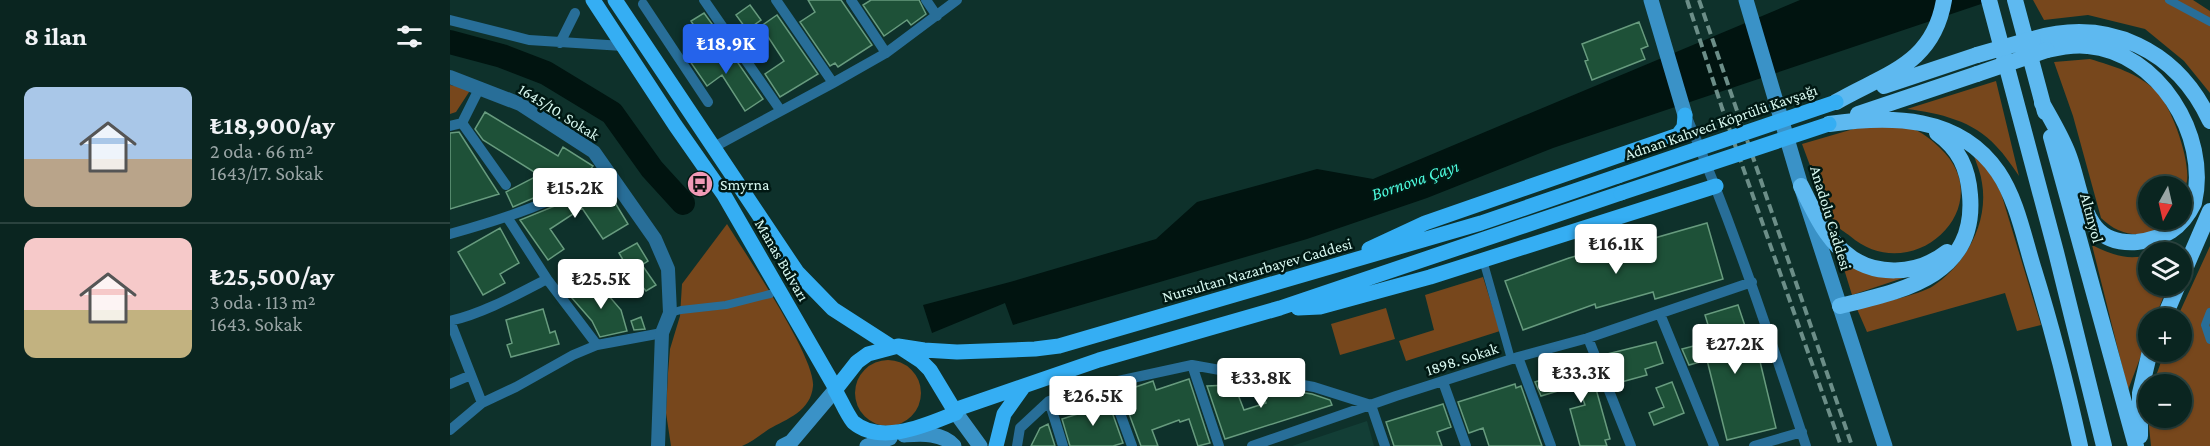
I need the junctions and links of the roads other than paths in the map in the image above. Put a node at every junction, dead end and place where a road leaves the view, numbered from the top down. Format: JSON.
{"nodes":[{"id":1,"x":593,"y":0,"type":"edge"},
{"id":2,"x":615,"y":0,"type":"edge"},
{"id":3,"x":704,"y":0,"type":"edge"},
{"id":4,"x":777,"y":0,"type":"edge"},
{"id":5,"x":850,"y":0,"type":"edge"},
{"id":6,"x":926,"y":0,"type":"edge"},
{"id":7,"x":957,"y":0,"type":"edge"},
{"id":8,"x":1650,"y":0,"type":"edge"},
{"id":9,"x":1746,"y":0,"type":"edge"},
{"id":10,"x":1944,"y":0,"type":"edge"},
{"id":11,"x":2169,"y":0,"type":"edge"},
{"id":12,"x":2015,"y":1,"type":"edge"},
{"id":13,"x":646,"y":2,"type":"edge"},
{"id":14,"x":1991,"y":7,"type":"edge"},
{"id":15,"x":575,"y":13,"type":"dead end"},
{"id":16,"x":937,"y":16,"type":"junction"},
{"id":17,"x":626,"y":18,"type":"junction"},
{"id":18,"x":450,"y":20,"type":"edge"},
{"id":19,"x":2210,"y":22,"type":"edge"},
{"id":20,"x":560,"y":43,"type":"junction"},
{"id":21,"x":623,"y":46,"type":"junction"},
{"id":22,"x":886,"y":53,"type":"junction"},
{"id":23,"x":450,"y":77,"type":"edge"},
{"id":24,"x":833,"y":84,"type":"junction"},
{"id":25,"x":480,"y":87,"type":"junction"},
{"id":26,"x":708,"y":102,"type":"dead end"},
{"id":27,"x":1836,"y":102,"type":"junction"},
{"id":28,"x":2042,"y":103,"type":"junction"},
{"id":29,"x":781,"y":111,"type":"junction"},
{"id":30,"x":1685,"y":115,"type":"junction"},
{"id":31,"x":1918,"y":122,"type":"junction"},
{"id":32,"x":2210,"y":122,"type":"edge"},
{"id":33,"x":462,"y":123,"type":"junction"},
{"id":34,"x":1829,"y":124,"type":"junction"},
{"id":35,"x":450,"y":126,"type":"edge"},
{"id":36,"x":714,"y":147,"type":"junction"},
{"id":37,"x":609,"y":171,"type":"junction"},
{"id":38,"x":1618,"y":176,"type":"joint"},
{"id":39,"x":506,"y":185,"type":"dead end"},
{"id":40,"x":1716,"y":186,"type":"junction"},
{"id":41,"x":1801,"y":186,"type":"junction"},
{"id":42,"x":2210,"y":211,"type":"edge"},
{"id":43,"x":507,"y":217,"type":"junction"},
{"id":44,"x":450,"y":234,"type":"edge"},
{"id":45,"x":1965,"y":235,"type":"junction"},
{"id":46,"x":2192,"y":253,"type":"edge"},
{"id":47,"x":1483,"y":260,"type":"junction"},
{"id":48,"x":1335,"y":266,"type":"junction"},
{"id":49,"x":547,"y":279,"type":"junction"},
{"id":50,"x":1752,"y":282,"type":"junction"},
{"id":51,"x":770,"y":294,"type":"dead end"},
{"id":52,"x":1840,"y":306,"type":"junction"},
{"id":53,"x":1280,"y":308,"type":"junction"},
{"id":54,"x":2210,"y":312,"type":"edge"},
{"id":55,"x":670,"y":313,"type":"junction"},
{"id":56,"x":1659,"y":314,"type":"junction"},
{"id":57,"x":450,"y":321,"type":"edge"},
{"id":58,"x":662,"y":333,"type":"junction"},
{"id":59,"x":1588,"y":338,"type":"junction"},
{"id":60,"x":2210,"y":340,"type":"edge"},
{"id":61,"x":597,"y":345,"type":"junction"},
{"id":62,"x":895,"y":347,"type":"junction"},
{"id":63,"x":1515,"y":358,"type":"junction"},
{"id":64,"x":2147,"y":362,"type":"edge"},
{"id":65,"x":1192,"y":365,"type":"junction"},
{"id":66,"x":471,"y":375,"type":"junction"},
{"id":67,"x":1443,"y":382,"type":"junction"},
{"id":68,"x":1109,"y":383,"type":"junction"},
{"id":69,"x":450,"y":384,"type":"edge"},
{"id":70,"x":1024,"y":386,"type":"junction"},
{"id":71,"x":836,"y":389,"type":"junction"},
{"id":72,"x":1049,"y":401,"type":"junction"},
{"id":73,"x":482,"y":403,"type":"junction"},
{"id":74,"x":1371,"y":405,"type":"junction"},
{"id":75,"x":955,"y":412,"type":"junction"},
{"id":76,"x":450,"y":430,"type":"edge"},
{"id":77,"x":1802,"y":432,"type":"junction"},
{"id":78,"x":895,"y":437,"type":"junction"},
{"id":79,"x":658,"y":439,"type":"edge"},
{"id":80,"x":665,"y":446,"type":"edge"},
{"id":81,"x":783,"y":446,"type":"edge"},
{"id":82,"x":867,"y":446,"type":"edge"},
{"id":83,"x":954,"y":446,"type":"edge"},
{"id":84,"x":980,"y":446,"type":"edge"},
{"id":85,"x":996,"y":446,"type":"edge"},
{"id":86,"x":1017,"y":446,"type":"edge"},
{"id":87,"x":1063,"y":446,"type":"edge"},
{"id":88,"x":1132,"y":446,"type":"edge"},
{"id":89,"x":1220,"y":446,"type":"edge"},
{"id":90,"x":1252,"y":446,"type":"edge"},
{"id":91,"x":1385,"y":446,"type":"edge"},
{"id":92,"x":1467,"y":446,"type":"edge"},
{"id":93,"x":1551,"y":446,"type":"edge"},
{"id":94,"x":1631,"y":446,"type":"edge"},
{"id":95,"x":1714,"y":446,"type":"edge"},
{"id":96,"x":1755,"y":446,"type":"edge"},
{"id":97,"x":1806,"y":446,"type":"edge"},
{"id":98,"x":1885,"y":446,"type":"edge"},
{"id":99,"x":2080,"y":446,"type":"edge"},
{"id":100,"x":2104,"y":446,"type":"edge"},
{"id":101,"x":2139,"y":446,"type":"edge"}],
"edges":[{"from":1,"to":21,"type":"main road","name":"Manas Bulvarı"},
{"from":2,"to":17,"type":"main road","name":"Manas Bulvarı"},
{"from":3,"to":29,"type":"street"},
{"from":4,"to":24,"type":"street"},
{"from":5,"to":22,"type":"street"},
{"from":6,"to":16,"type":"street"},
{"from":7,"to":16,"type":"street"},
{"from":8,"to":30,"type":"main road"},
{"from":9,"to":41,"type":"main road","name":"Anadolu Caddesi"},
{"from":10,"to":27,"type":"highway"},
{"from":11,"to":19,"type":"street"},
{"from":12,"to":28,"type":"highway","name":"Altınyol"},
{"from":13,"to":17,"type":"street"},
{"from":13,"to":26,"type":"street"},
{"from":14,"to":100,"type":"highway"},
{"from":15,"to":20,"type":"street"},
{"from":16,"to":22,"type":"street"},
{"from":17,"to":36,"type":"main road","name":"Manas Bulvarı"},
{"from":18,"to":20,"type":"street"},
{"from":20,"to":21,"type":"street"},
{"from":21,"to":71,"type":"main road","name":"Manas Bulvarı"},
{"from":22,"to":24,"type":"street"},
{"from":23,"to":25,"type":"street","name":"1645/10. Sokak"},
{"from":24,"to":29,"type":"street"},
{"from":25,"to":33,"type":"street"},
{"from":25,"to":37,"type":"street","name":"1645/10. Sokak"},
{"from":27,"to":32,"type":"highway","bridge":true},
{"from":27,"to":38,"type":"main road","name":"Adnan Kahveci Köprülü Kavşağı","bridge":true},
{"from":28,"to":34,"type":"highway","bridge":true},
{"from":28,"to":101,"type":"highway","name":"Altınyol"},
{"from":29,"to":36,"type":"street"},
{"from":30,"to":40,"type":"street"},
{"from":30,"to":48,"type":"main road"},
{"from":31,"to":34,"type":"highway"},
{"from":31,"to":45,"type":"highway"},
{"from":31,"to":99,"type":"highway"},
{"from":33,"to":35,"type":"street"},
{"from":33,"to":39,"type":"street"},
{"from":34,"to":53,"type":"main road","bridge":true},
{"from":36,"to":62,"type":"main road","name":"Manas Bulvarı"},
{"from":37,"to":43,"type":"street"},
{"from":37,"to":55,"type":"street","name":"1645/10. Sokak"},
{"from":38,"to":48,"type":"main road","name":"Nursultan Nazarbayev Caddesi"},
{"from":40,"to":47,"type":"main road"},
{"from":40,"to":50,"type":"street"},
{"from":41,"to":45,"type":"highway"},
{"from":41,"to":52,"type":"main road","name":"Anadolu Caddesi"},
{"from":42,"to":46,"type":"highway"},
{"from":43,"to":44,"type":"street"},
{"from":43,"to":49,"type":"street"},
{"from":45,"to":52,"type":"highway"},
{"from":47,"to":53,"type":"main road"},
{"from":47,"to":63,"type":"street"},
{"from":48,"to":62,"type":"main road","name":"Nursultan Nazarbayev Caddesi"},
{"from":49,"to":57,"type":"street"},
{"from":49,"to":61,"type":"street"},
{"from":50,"to":56,"type":"street","name":"1898. Sokak"},
{"from":50,"to":77,"type":"street"},
{"from":51,"to":55,"type":"street"},
{"from":52,"to":98,"type":"main road","name":"Anadolu Caddesi"},
{"from":53,"to":70,"type":"main road"},
{"from":54,"to":60,"type":"street"},
{"from":55,"to":58,"type":"street","name":"1645/10. Sokak"},
{"from":56,"to":59,"type":"street","name":"1898. Sokak"},
{"from":56,"to":95,"type":"street"},
{"from":57,"to":66,"type":"street"},
{"from":58,"to":61,"type":"street"},
{"from":58,"to":79,"type":"street","name":"1645/10. Sokak"},
{"from":59,"to":63,"type":"street","name":"1898. Sokak"},
{"from":59,"to":94,"type":"street"},
{"from":61,"to":73,"type":"street"},
{"from":62,"to":71,"type":"main road"},
{"from":62,"to":75,"type":"main road"},
{"from":63,"to":67,"type":"street","name":"1898. Sokak"},
{"from":63,"to":93,"type":"street"},
{"from":64,"to":101,"type":"highway"},
{"from":65,"to":68,"type":"street"},
{"from":65,"to":74,"type":"street"},
{"from":65,"to":89,"type":"street"},
{"from":66,"to":69,"type":"street"},
{"from":66,"to":73,"type":"street"},
{"from":67,"to":74,"type":"street","name":"1898. Sokak"},
{"from":67,"to":92,"type":"street"},
{"from":68,"to":72,"type":"street"},
{"from":68,"to":88,"type":"street"},
{"from":70,"to":75,"type":"main road"},
{"from":70,"to":85,"type":"main road"},
{"from":71,"to":78,"type":"main road"},
{"from":71,"to":81,"type":"main road"},
{"from":72,"to":86,"type":"street"},
{"from":72,"to":87,"type":"street"},
{"from":73,"to":76,"type":"street"},
{"from":74,"to":90,"type":"street","name":"1898. Sokak"},
{"from":74,"to":91,"type":"street"},
{"from":75,"to":78,"type":"main road"},
{"from":75,"to":84,"type":"main road"},
{"from":77,"to":96,"type":"street"},
{"from":77,"to":97,"type":"street"},
{"from":78,"to":82,"type":"main road"},
{"from":78,"to":83,"type":"main road"},
{"from":79,"to":80,"type":"street"}]}
